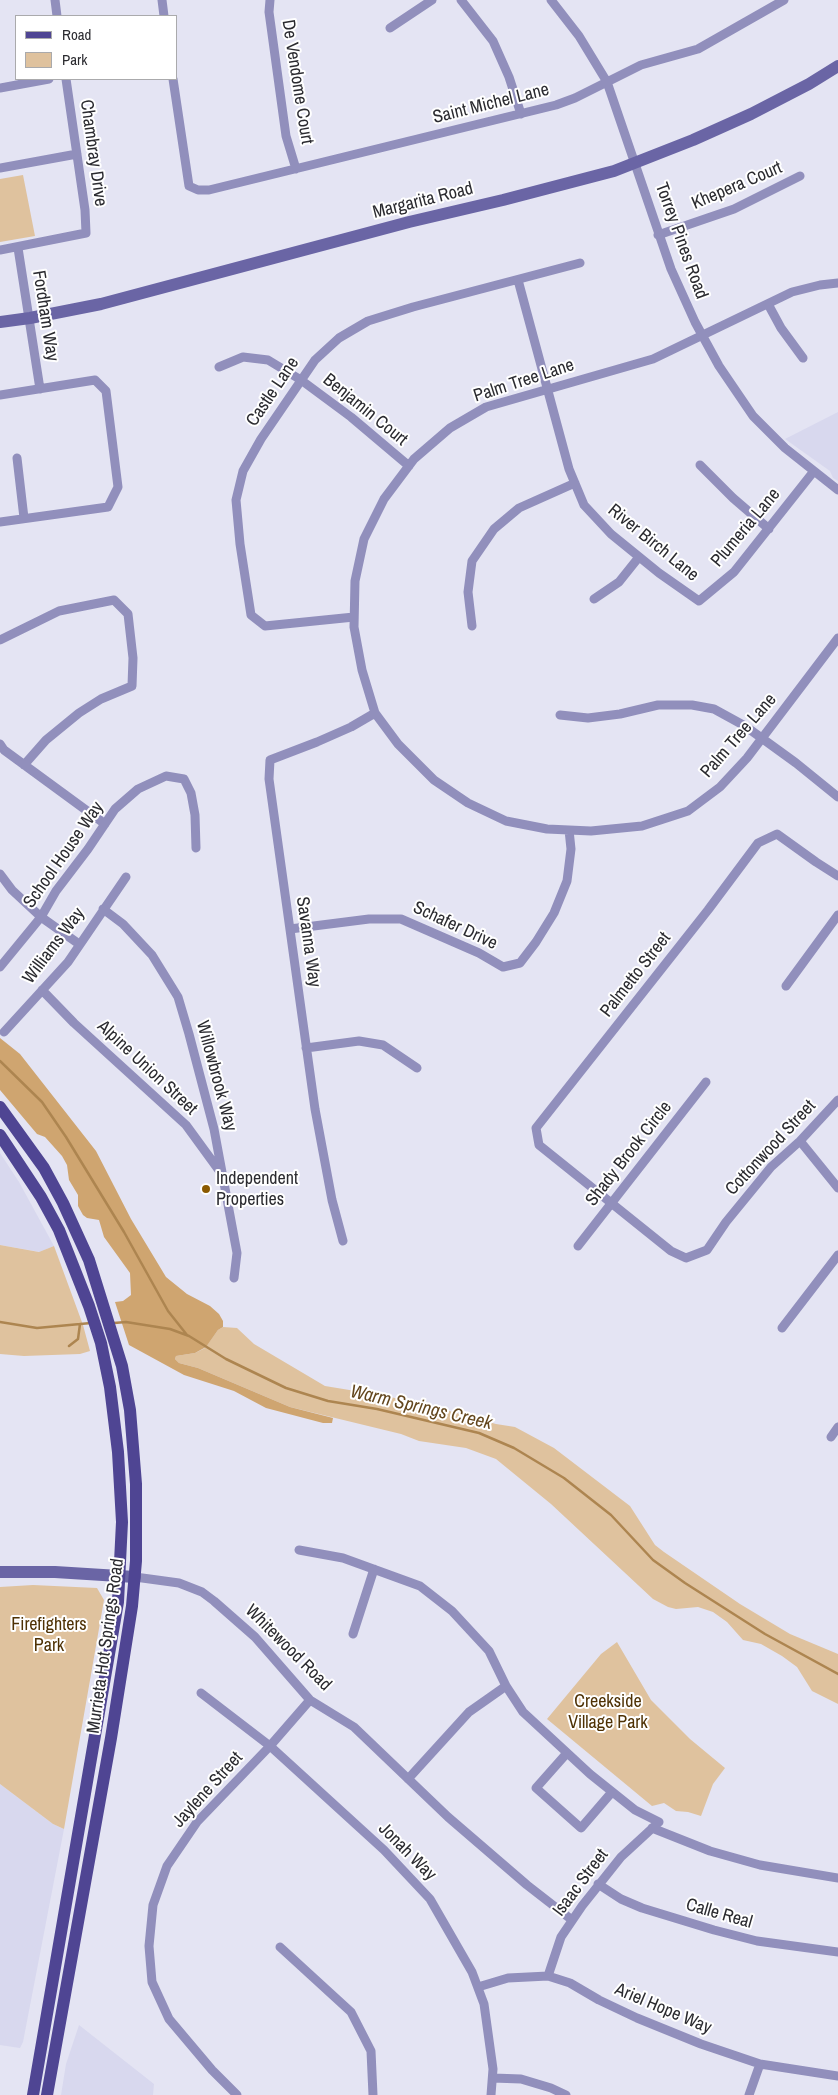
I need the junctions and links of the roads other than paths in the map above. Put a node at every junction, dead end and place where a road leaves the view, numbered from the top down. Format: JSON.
{"nodes":[{"id":1,"x":55,"y":0,"type":"edge"},
{"id":2,"x":162,"y":0,"type":"edge"},
{"id":3,"x":270,"y":0,"type":"edge"},
{"id":4,"x":432,"y":0,"type":"edge"},
{"id":5,"x":461,"y":0,"type":"edge"},
{"id":6,"x":550,"y":0,"type":"edge"},
{"id":7,"x":784,"y":0,"type":"edge"},
{"id":8,"x":57,"y":15,"type":"edge"},
{"id":9,"x":164,"y":15,"type":"edge"},
{"id":10,"x":390,"y":28,"type":"dead end"},
{"id":11,"x":838,"y":66,"type":"edge"},
{"id":12,"x":44,"y":80,"type":"edge"},
{"id":13,"x":66,"y":80,"type":"edge"},
{"id":14,"x":173,"y":80,"type":"edge"},
{"id":15,"x":607,"y":82,"type":"junction"},
{"id":16,"x":0,"y":88,"type":"edge"},
{"id":17,"x":521,"y":114,"type":"junction"},
{"id":18,"x":77,"y":154,"type":"junction"},
{"id":19,"x":636,"y":162,"type":"junction"},
{"id":20,"x":0,"y":168,"type":"edge"},
{"id":21,"x":296,"y":169,"type":"junction"},
{"id":22,"x":800,"y":176,"type":"dead end"},
{"id":23,"x":658,"y":235,"type":"junction"},
{"id":24,"x":18,"y":248,"type":"junction"},
{"id":25,"x":0,"y":250,"type":"edge"},
{"id":26,"x":580,"y":263,"type":"dead end"},
{"id":27,"x":518,"y":280,"type":"junction"},
{"id":28,"x":838,"y":284,"type":"edge"},
{"id":29,"x":768,"y":304,"type":"junction"},
{"id":30,"x":30,"y":318,"type":"junction"},
{"id":31,"x":0,"y":322,"type":"edge"},
{"id":32,"x":703,"y":336,"type":"junction"},
{"id":33,"x":803,"y":358,"type":"dead end"},
{"id":34,"x":219,"y":367,"type":"dead end"},
{"id":35,"x":301,"y":380,"type":"junction"},
{"id":36,"x":40,"y":389,"type":"junction"},
{"id":37,"x":547,"y":389,"type":"junction"},
{"id":38,"x":0,"y":394,"type":"edge"},
{"id":39,"x":17,"y":458,"type":"dead end"},
{"id":40,"x":409,"y":466,"type":"junction"},
{"id":41,"x":700,"y":466,"type":"dead end"},
{"id":42,"x":814,"y":471,"type":"junction"},
{"id":43,"x":575,"y":483,"type":"junction"},
{"id":44,"x":838,"y":490,"type":"edge"},
{"id":45,"x":24,"y":518,"type":"junction"},
{"id":46,"x":0,"y":522,"type":"edge"},
{"id":47,"x":769,"y":529,"type":"junction"},
{"id":48,"x":639,"y":557,"type":"junction"},
{"id":49,"x":594,"y":599,"type":"dead end"},
{"id":50,"x":699,"y":601,"type":"joint"},
{"id":51,"x":354,"y":617,"type":"junction"},
{"id":52,"x":472,"y":626,"type":"dead end"},
{"id":53,"x":838,"y":638,"type":"edge"},
{"id":54,"x":0,"y":640,"type":"edge"},
{"id":55,"x":375,"y":713,"type":"junction"},
{"id":56,"x":560,"y":715,"type":"dead end"},
{"id":57,"x":762,"y":738,"type":"junction"},
{"id":58,"x":0,"y":744,"type":"edge"},
{"id":59,"x":24,"y":765,"type":"junction"},
{"id":60,"x":838,"y":797,"type":"edge"},
{"id":61,"x":105,"y":824,"type":"junction"},
{"id":62,"x":569,"y":830,"type":"junction"},
{"id":63,"x":196,"y":848,"type":"dead end"},
{"id":64,"x":0,"y":874,"type":"edge"},
{"id":65,"x":838,"y":876,"type":"edge"},
{"id":66,"x":126,"y":877,"type":"dead end"},
{"id":67,"x":6,"y":883,"type":"junction"},
{"id":68,"x":0,"y":892,"type":"edge"},
{"id":69,"x":103,"y":909,"type":"junction"},
{"id":70,"x":838,"y":915,"type":"edge"},
{"id":71,"x":41,"y":917,"type":"junction"},
{"id":72,"x":290,"y":929,"type":"junction"},
{"id":73,"x":79,"y":944,"type":"junction"},
{"id":74,"x":0,"y":967,"type":"edge"},
{"id":75,"x":786,"y":986,"type":"dead end"},
{"id":76,"x":42,"y":990,"type":"junction"},
{"id":77,"x":4,"y":1032,"type":"dead end"},
{"id":78,"x":306,"y":1048,"type":"junction"},
{"id":79,"x":418,"y":1068,"type":"dead end"},
{"id":80,"x":706,"y":1082,"type":"dead end"},
{"id":81,"x":838,"y":1100,"type":"edge"},
{"id":82,"x":0,"y":1107,"type":"edge"},
{"id":83,"x":0,"y":1135,"type":"edge"},
{"id":84,"x":800,"y":1141,"type":"junction"},
{"id":85,"x":223,"y":1175,"type":"junction"},
{"id":86,"x":838,"y":1188,"type":"edge"},
{"id":87,"x":612,"y":1202,"type":"junction"},
{"id":88,"x":343,"y":1241,"type":"dead end"},
{"id":89,"x":578,"y":1246,"type":"dead end"},
{"id":90,"x":838,"y":1255,"type":"edge"},
{"id":91,"x":234,"y":1278,"type":"dead end"},
{"id":92,"x":782,"y":1328,"type":"dead end"},
{"id":93,"x":838,"y":1427,"type":"edge"},
{"id":94,"x":831,"y":1437,"type":"dead end"},
{"id":95,"x":299,"y":1550,"type":"dead end"},
{"id":96,"x":374,"y":1569,"type":"junction"},
{"id":97,"x":0,"y":1572,"type":"edge"},
{"id":98,"x":120,"y":1576,"type":"junction"},
{"id":99,"x":136,"y":1577,"type":"junction"},
{"id":100,"x":353,"y":1634,"type":"dead end"},
{"id":101,"x":506,"y":1686,"type":"junction"},
{"id":102,"x":201,"y":1693,"type":"dead end"},
{"id":103,"x":310,"y":1700,"type":"junction"},
{"id":104,"x":270,"y":1746,"type":"junction"},
{"id":105,"x":567,"y":1753,"type":"junction"},
{"id":106,"x":408,"y":1779,"type":"junction"},
{"id":107,"x":612,"y":1792,"type":"junction"},
{"id":108,"x":655,"y":1825,"type":"junction"},
{"id":109,"x":838,"y":1878,"type":"edge"},
{"id":110,"x":598,"y":1884,"type":"junction"},
{"id":111,"x":572,"y":1920,"type":"junction"},
{"id":112,"x":280,"y":1947,"type":"dead end"},
{"id":113,"x":838,"y":1952,"type":"edge"},
{"id":114,"x":56,"y":1962,"type":"junction"},
{"id":115,"x":548,"y":1976,"type":"junction"},
{"id":116,"x":478,"y":1987,"type":"junction"},
{"id":117,"x":54,"y":2049,"type":"junction"},
{"id":118,"x":760,"y":2064,"type":"junction"},
{"id":119,"x":838,"y":2076,"type":"edge"},
{"id":120,"x":492,"y":2078,"type":"junction"},
{"id":121,"x":33,"y":2095,"type":"edge"},
{"id":122,"x":47,"y":2095,"type":"edge"},
{"id":123,"x":237,"y":2095,"type":"edge"},
{"id":124,"x":373,"y":2095,"type":"edge"},
{"id":125,"x":491,"y":2095,"type":"edge"},
{"id":126,"x":566,"y":2095,"type":"edge"},
{"id":127,"x":750,"y":2095,"type":"edge"}],
"edges":[{"from":1,"to":8,"type":"street"},
{"from":2,"to":9,"type":"street"},
{"from":3,"to":21,"type":"street","name":"De Vendome Court"},
{"from":4,"to":10,"type":"street"},
{"from":5,"to":17,"type":"street"},
{"from":6,"to":15,"type":"street","name":"Torrey Pines Road"},
{"from":7,"to":15,"type":"street","name":"Saint Michel Lane"},
{"from":11,"to":19,"type":"main road","name":"Margarita Road"},
{"from":12,"to":16,"type":"street"},
{"from":13,"to":18,"type":"street","name":"Chambray Drive"},
{"from":14,"to":21,"type":"street","name":"Saint Michel Lane"},
{"from":15,"to":17,"type":"street","name":"Saint Michel Lane"},
{"from":15,"to":19,"type":"street","name":"Torrey Pines Road"},
{"from":17,"to":21,"type":"street","name":"Saint Michel Lane"},
{"from":18,"to":20,"type":"street"},
{"from":18,"to":24,"type":"street","name":"Chambray Drive"},
{"from":19,"to":23,"type":"street","name":"Torrey Pines Road"},
{"from":19,"to":30,"type":"main road","name":"Margarita Road"},
{"from":22,"to":23,"type":"street","name":"Khepera Court"},
{"from":23,"to":32,"type":"street","name":"Torrey Pines Road"},
{"from":24,"to":25,"type":"street"},
{"from":24,"to":30,"type":"street","name":"Fordham Way"},
{"from":26,"to":27,"type":"street","name":"Castle Lane"},
{"from":27,"to":35,"type":"street","name":"Castle Lane"},
{"from":27,"to":37,"type":"street","name":"River Birch Lane"},
{"from":28,"to":29,"type":"street","name":"Palm Tree Lane"},
{"from":29,"to":32,"type":"street","name":"Palm Tree Lane"},
{"from":29,"to":33,"type":"street"},
{"from":30,"to":31,"type":"main road","name":"Margarita Road"},
{"from":30,"to":36,"type":"street","name":"Fordham Way"},
{"from":32,"to":37,"type":"street","name":"Palm Tree Lane"},
{"from":32,"to":42,"type":"street","name":"Torrey Pines Road"},
{"from":34,"to":35,"type":"street","name":"Benjamin Court"},
{"from":35,"to":40,"type":"street","name":"Benjamin Court"},
{"from":35,"to":51,"type":"street","name":"Castle Lane"},
{"from":36,"to":38,"type":"street"},
{"from":36,"to":45,"type":"street"},
{"from":37,"to":40,"type":"street","name":"Palm Tree Lane"},
{"from":37,"to":43,"type":"street","name":"River Birch Lane"},
{"from":39,"to":45,"type":"street"},
{"from":40,"to":51,"type":"street","name":"Palm Tree Lane"},
{"from":41,"to":47,"type":"street"},
{"from":42,"to":44,"type":"street","name":"Torrey Pines Road"},
{"from":42,"to":47,"type":"street","name":"Plumeria Lane"},
{"from":43,"to":48,"type":"street","name":"River Birch Lane"},
{"from":43,"to":52,"type":"street"},
{"from":45,"to":46,"type":"street"},
{"from":47,"to":50,"type":"street","name":"Plumeria Lane"},
{"from":48,"to":49,"type":"street"},
{"from":48,"to":50,"type":"street","name":"River Birch Lane"},
{"from":51,"to":55,"type":"street","name":"Palm Tree Lane"},
{"from":53,"to":57,"type":"street","name":"Palm Tree Lane"},
{"from":54,"to":59,"type":"street"},
{"from":55,"to":62,"type":"street","name":"Palm Tree Lane"},
{"from":55,"to":72,"type":"street","name":"Savanna Way"},
{"from":56,"to":57,"type":"street"},
{"from":57,"to":60,"type":"street"},
{"from":57,"to":62,"type":"street","name":"Palm Tree Lane"},
{"from":58,"to":59,"type":"street"},
{"from":59,"to":61,"type":"street"},
{"from":61,"to":63,"type":"street","name":"School House Way"},
{"from":61,"to":71,"type":"street","name":"School House Way"},
{"from":62,"to":72,"type":"street","name":"Schafer Drive"},
{"from":64,"to":67,"type":"street"},
{"from":65,"to":87,"type":"street","name":"Palmetto Street"},
{"from":66,"to":69,"type":"street","name":"Williams Way"},
{"from":67,"to":68,"type":"street"},
{"from":67,"to":71,"type":"street"},
{"from":69,"to":73,"type":"street","name":"Williams Way"},
{"from":69,"to":85,"type":"street","name":"Willowbrook Way"},
{"from":70,"to":75,"type":"street"},
{"from":71,"to":73,"type":"street"},
{"from":71,"to":74,"type":"street","name":"School House Way"},
{"from":72,"to":78,"type":"street","name":"Savanna Way"},
{"from":73,"to":76,"type":"street","name":"Williams Way"},
{"from":76,"to":77,"type":"street","name":"Williams Way"},
{"from":76,"to":85,"type":"street","name":"Alpine Union Street"},
{"from":78,"to":79,"type":"street"},
{"from":78,"to":88,"type":"street","name":"Savanna Way"},
{"from":80,"to":87,"type":"street","name":"Shady Brook Circle"},
{"from":81,"to":84,"type":"street","name":"Cottonwood Street"},
{"from":82,"to":99,"type":"main road","name":"Murrieta Hot Springs Road"},
{"from":83,"to":98,"type":"main road","name":"Murrieta Hot Springs Road"},
{"from":84,"to":86,"type":"street"},
{"from":84,"to":87,"type":"street","name":"Cottonwood Street"},
{"from":85,"to":91,"type":"street","name":"Willowbrook Way"},
{"from":87,"to":89,"type":"street","name":"Shady Brook Circle"},
{"from":90,"to":92,"type":"street"},
{"from":93,"to":94,"type":"street"},
{"from":95,"to":96,"type":"street"},
{"from":96,"to":100,"type":"street"},
{"from":96,"to":101,"type":"street"},
{"from":97,"to":98,"type":"main road","name":"Whitewood Road"},
{"from":98,"to":99,"type":"main road","name":"Whitewood Road"},
{"from":98,"to":114,"type":"main road","name":"Murrieta Hot Springs Road"},
{"from":99,"to":103,"type":"street","name":"Whitewood Road"},
{"from":99,"to":117,"type":"main road","name":"Murrieta Hot Springs Road"},
{"from":101,"to":105,"type":"street"},
{"from":101,"to":106,"type":"street"},
{"from":102,"to":104,"type":"street","name":"Jonah Way"},
{"from":103,"to":104,"type":"street","name":"Jaylene Street"},
{"from":103,"to":106,"type":"street","name":"Whitewood Road"},
{"from":104,"to":116,"type":"street","name":"Jonah Way"},
{"from":104,"to":123,"type":"street","name":"Jaylene Street"},
{"from":105,"to":107,"type":"street"},
{"from":105,"to":107,"type":"street"},
{"from":106,"to":111,"type":"street","name":"Whitewood Road"},
{"from":107,"to":108,"type":"street"},
{"from":108,"to":109,"type":"street"},
{"from":108,"to":110,"type":"street","name":"Isaac Street"},
{"from":110,"to":111,"type":"street","name":"Isaac Street"},
{"from":110,"to":113,"type":"street","name":"Calle Real"},
{"from":111,"to":115,"type":"street","name":"Isaac Street"},
{"from":112,"to":124,"type":"street"},
{"from":114,"to":117,"type":"main road"},
{"from":114,"to":121,"type":"main road","name":"Murrieta Hot Springs Road"},
{"from":115,"to":116,"type":"street","name":"Ariel Hope Way"},
{"from":115,"to":118,"type":"street","name":"Ariel Hope Way"},
{"from":116,"to":120,"type":"street","name":"Jonah Way"},
{"from":117,"to":122,"type":"main road","name":"Murrieta Hot Springs Road"},
{"from":118,"to":119,"type":"street","name":"Ariel Hope Way"},
{"from":118,"to":127,"type":"street"},
{"from":120,"to":125,"type":"street","name":"Jonah Way"},
{"from":120,"to":126,"type":"street"}]}
